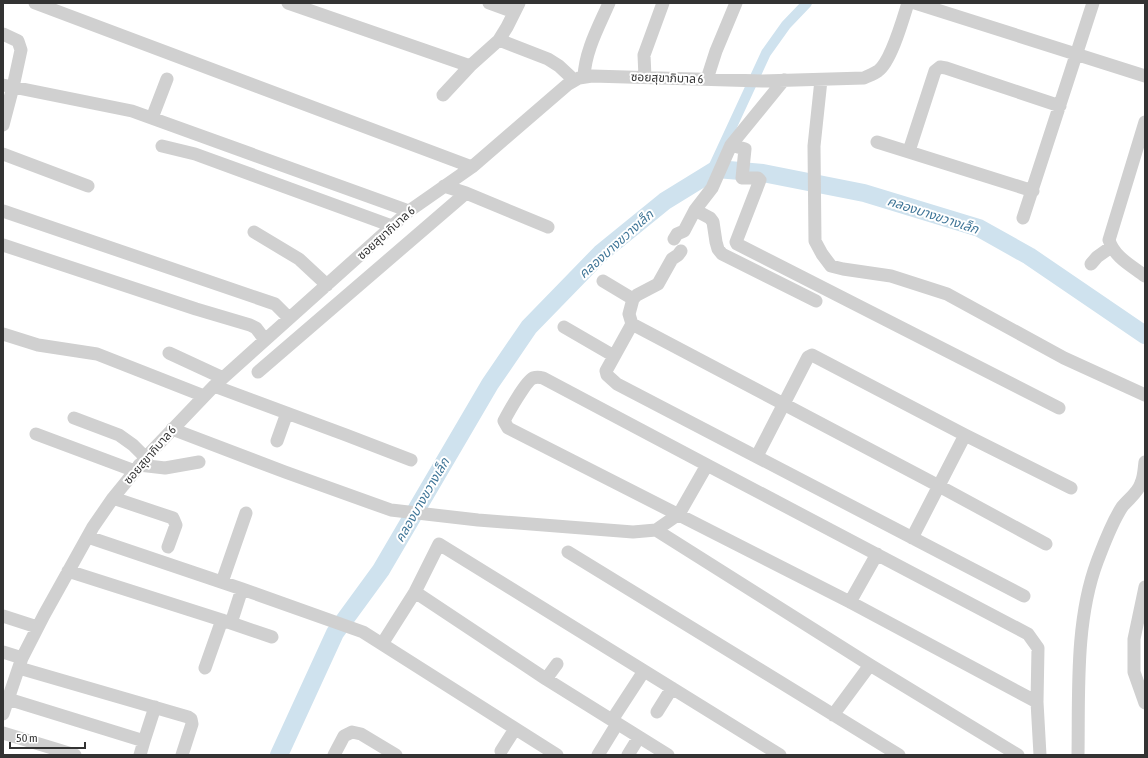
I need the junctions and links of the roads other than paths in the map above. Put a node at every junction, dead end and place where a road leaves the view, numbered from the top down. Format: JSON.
{"nodes":[{"id":1,"x":35,"y":3,"type":"edge"},
{"id":2,"x":288,"y":3,"type":"edge"},
{"id":3,"x":489,"y":3,"type":"edge"},
{"id":4,"x":609,"y":3,"type":"edge"},
{"id":5,"x":663,"y":3,"type":"edge"},
{"id":6,"x":736,"y":3,"type":"edge"},
{"id":7,"x":908,"y":3,"type":"edge"},
{"id":8,"x":915,"y":3,"type":"edge"},
{"id":9,"x":1094,"y":3,"type":"edge"},
{"id":10,"x":516,"y":7,"type":"edge"},
{"id":11,"x":3,"y":34,"type":"edge"},
{"id":12,"x":499,"y":40,"type":"junction"},
{"id":13,"x":1078,"y":54,"type":"junction"},
{"id":14,"x":470,"y":66,"type":"junction"},
{"id":15,"x":1145,"y":76,"type":"edge"},
{"id":16,"x":645,"y":77,"type":"junction"},
{"id":17,"x":167,"y":79,"type":"dead end"},
{"id":18,"x":579,"y":79,"type":"junction"},
{"id":19,"x":707,"y":79,"type":"junction"},
{"id":20,"x":781,"y":80,"type":"junction"},
{"id":21,"x":821,"y":80,"type":"junction"},
{"id":22,"x":8,"y":86,"type":"edge"},
{"id":23,"x":443,"y":95,"type":"dead end"},
{"id":24,"x":1060,"y":106,"type":"junction"},
{"id":25,"x":152,"y":118,"type":"junction"},
{"id":26,"x":1145,"y":122,"type":"edge"},
{"id":27,"x":3,"y":125,"type":"edge"},
{"id":28,"x":877,"y":142,"type":"dead end"},
{"id":29,"x":731,"y":145,"type":"junction"},
{"id":30,"x":162,"y":146,"type":"dead end"},
{"id":31,"x":909,"y":151,"type":"junction"},
{"id":32,"x":3,"y":154,"type":"edge"},
{"id":33,"x":472,"y":167,"type":"junction"},
{"id":34,"x":88,"y":186,"type":"dead end"},
{"id":35,"x":444,"y":186,"type":"junction"},
{"id":36,"x":1033,"y":191,"type":"junction"},
{"id":37,"x":466,"y":193,"type":"junction"},
{"id":38,"x":695,"y":210,"type":"junction"},
{"id":39,"x":3,"y":211,"type":"edge"},
{"id":40,"x":409,"y":211,"type":"junction"},
{"id":41,"x":1023,"y":218,"type":"dead end"},
{"id":42,"x":392,"y":226,"type":"junction"},
{"id":43,"x":548,"y":227,"type":"dead end"},
{"id":44,"x":254,"y":232,"type":"dead end"},
{"id":45,"x":3,"y":244,"type":"edge"},
{"id":46,"x":1111,"y":247,"type":"junction"},
{"id":47,"x":1091,"y":264,"type":"dead end"},
{"id":48,"x":1145,"y":276,"type":"edge"},
{"id":49,"x":603,"y":281,"type":"dead end"},
{"id":50,"x":327,"y":285,"type":"junction"},
{"id":51,"x":634,"y":299,"type":"junction"},
{"id":52,"x":816,"y":301,"type":"dead end"},
{"id":53,"x":290,"y":318,"type":"junction"},
{"id":54,"x":632,"y":324,"type":"junction"},
{"id":55,"x":564,"y":327,"type":"dead end"},
{"id":56,"x":3,"y":334,"type":"edge"},
{"id":57,"x":265,"y":340,"type":"junction"},
{"id":58,"x":169,"y":353,"type":"dead end"},
{"id":59,"x":614,"y":356,"type":"junction"},
{"id":60,"x":258,"y":372,"type":"dead end"},
{"id":61,"x":218,"y":382,"type":"junction"},
{"id":62,"x":1145,"y":395,"type":"edge"},
{"id":63,"x":204,"y":396,"type":"junction"},
{"id":64,"x":785,"y":404,"type":"junction"},
{"id":65,"x":1059,"y":408,"type":"dead end"},
{"id":66,"x":287,"y":413,"type":"junction"},
{"id":67,"x":74,"y":418,"type":"dead end"},
{"id":68,"x":172,"y":429,"type":"junction"},
{"id":69,"x":36,"y":434,"type":"dead end"},
{"id":70,"x":965,"y":435,"type":"junction"},
{"id":71,"x":277,"y":441,"type":"dead end"},
{"id":72,"x":758,"y":456,"type":"junction"},
{"id":73,"x":411,"y":460,"type":"dead end"},
{"id":74,"x":199,"y":462,"type":"dead end"},
{"id":75,"x":1145,"y":462,"type":"edge"},
{"id":76,"x":140,"y":465,"type":"junction"},
{"id":77,"x":706,"y":465,"type":"junction"},
{"id":78,"x":1143,"y":484,"type":"edge"},
{"id":79,"x":939,"y":486,"type":"junction"},
{"id":80,"x":1071,"y":488,"type":"dead end"},
{"id":81,"x":113,"y":498,"type":"junction"},
{"id":82,"x":246,"y":514,"type":"dead end"},
{"id":83,"x":679,"y":514,"type":"junction"},
{"id":84,"x":656,"y":530,"type":"junction"},
{"id":85,"x":88,"y":537,"type":"junction"},
{"id":86,"x":912,"y":538,"type":"junction"},
{"id":87,"x":1046,"y":544,"type":"dead end"},
{"id":88,"x":168,"y":547,"type":"dead end"},
{"id":89,"x":568,"y":552,"type":"dead end"},
{"id":90,"x":877,"y":554,"type":"junction"},
{"id":91,"x":68,"y":571,"type":"junction"},
{"id":92,"x":222,"y":582,"type":"junction"},
{"id":93,"x":242,"y":589,"type":"junction"},
{"id":94,"x":415,"y":592,"type":"junction"},
{"id":95,"x":1144,"y":594,"type":"edge"},
{"id":96,"x":1024,"y":596,"type":"dead end"},
{"id":97,"x":850,"y":602,"type":"junction"},
{"id":98,"x":3,"y":616,"type":"edge"},
{"id":99,"x":226,"y":622,"type":"junction"},
{"id":100,"x":37,"y":628,"type":"junction"},
{"id":101,"x":272,"y":636,"type":"dead end"},
{"id":102,"x":382,"y":644,"type":"junction"},
{"id":103,"x":3,"y":652,"type":"edge"},
{"id":104,"x":21,"y":663,"type":"junction"},
{"id":105,"x":557,"y":664,"type":"dead end"},
{"id":106,"x":870,"y":665,"type":"junction"},
{"id":107,"x":204,"y":668,"type":"dead end"},
{"id":108,"x":644,"y":671,"type":"junction"},
{"id":109,"x":1139,"y":673,"type":"edge"},
{"id":110,"x":546,"y":679,"type":"junction"},
{"id":111,"x":672,"y":688,"type":"junction"},
{"id":112,"x":8,"y":699,"type":"junction"},
{"id":113,"x":1037,"y":702,"type":"junction"},
{"id":114,"x":1145,"y":703,"type":"edge"},
{"id":115,"x":155,"y":707,"type":"junction"},
{"id":116,"x":657,"y":712,"type":"dead end"},
{"id":117,"x":3,"y":714,"type":"edge"},
{"id":118,"x":834,"y":715,"type":"junction"},
{"id":119,"x":615,"y":722,"type":"junction"},
{"id":120,"x":515,"y":729,"type":"junction"},
{"id":121,"x":3,"y":733,"type":"edge"},
{"id":122,"x":639,"y":737,"type":"junction"},
{"id":123,"x":144,"y":741,"type":"junction"},
{"id":124,"x":537,"y":750,"type":"edge"},
{"id":125,"x":45,"y":751,"type":"edge"},
{"id":126,"x":501,"y":751,"type":"dead end"},
{"id":127,"x":775,"y":754,"type":"edge"},
{"id":128,"x":75,"y":755,"type":"edge"},
{"id":129,"x":140,"y":755,"type":"edge"},
{"id":130,"x":182,"y":755,"type":"edge"},
{"id":131,"x":334,"y":755,"type":"edge"},
{"id":132,"x":396,"y":755,"type":"edge"},
{"id":133,"x":556,"y":755,"type":"edge"},
{"id":134,"x":598,"y":755,"type":"edge"},
{"id":135,"x":628,"y":755,"type":"edge"},
{"id":136,"x":668,"y":755,"type":"edge"},
{"id":137,"x":899,"y":755,"type":"edge"},
{"id":138,"x":1018,"y":755,"type":"edge"},
{"id":139,"x":1040,"y":755,"type":"edge"},
{"id":140,"x":1078,"y":755,"type":"edge"}],
"edges":[{"from":1,"to":33,"type":"street"},
{"from":2,"to":14,"type":"street"},
{"from":3,"to":10,"type":"street"},
{"from":4,"to":18,"type":"street"},
{"from":5,"to":16,"type":"street"},
{"from":6,"to":19,"type":"street"},
{"from":7,"to":21,"type":"street","name":"ซอยสุขาภิบาล 6"},
{"from":8,"to":13,"type":"street"},
{"from":9,"to":13,"type":"street"},
{"from":10,"to":12,"type":"street"},
{"from":11,"to":22,"type":"street"},
{"from":12,"to":14,"type":"street"},
{"from":12,"to":18,"type":"street"},
{"from":13,"to":15,"type":"street"},
{"from":13,"to":24,"type":"street"},
{"from":14,"to":23,"type":"street"},
{"from":16,"to":18,"type":"street","name":"ซอยสุขาภิบาล 6"},
{"from":16,"to":19,"type":"street","name":"ซอยสุขาภิบาล 6"},
{"from":17,"to":25,"type":"street"},
{"from":18,"to":33,"type":"street","name":"ซอยสุขาภิบาล 6"},
{"from":19,"to":20,"type":"street","name":"ซอยสุขาภิบาล 6"},
{"from":20,"to":21,"type":"street","name":"ซอยสุขาภิบาล 6"},
{"from":20,"to":29,"type":"street"},
{"from":21,"to":62,"type":"street"},
{"from":22,"to":25,"type":"street"},
{"from":22,"to":27,"type":"street"},
{"from":24,"to":31,"type":"street"},
{"from":24,"to":36,"type":"street"},
{"from":25,"to":40,"type":"street"},
{"from":26,"to":46,"type":"street"},
{"from":28,"to":31,"type":"street"},
{"from":29,"to":38,"type":"street"},
{"from":29,"to":65,"type":"street"},
{"from":30,"to":42,"type":"street"},
{"from":31,"to":36,"type":"street"},
{"from":32,"to":34,"type":"street"},
{"from":33,"to":35,"type":"street","name":"ซอยสุขาภิบาล 6"},
{"from":35,"to":37,"type":"street"},
{"from":35,"to":40,"type":"street","name":"ซอยสุขาภิบาล 6"},
{"from":36,"to":41,"type":"street"},
{"from":37,"to":43,"type":"street"},
{"from":37,"to":60,"type":"street"},
{"from":38,"to":51,"type":"street"},
{"from":38,"to":52,"type":"street"},
{"from":39,"to":53,"type":"street"},
{"from":40,"to":42,"type":"street","name":"ซอยสุขาภิบาล 6"},
{"from":42,"to":50,"type":"street","name":"ซอยสุขาภิบาล 6"},
{"from":44,"to":50,"type":"street"},
{"from":45,"to":57,"type":"street"},
{"from":46,"to":47,"type":"street"},
{"from":46,"to":48,"type":"street"},
{"from":49,"to":51,"type":"street"},
{"from":50,"to":53,"type":"street","name":"ซอยสุขาภิบาล 6"},
{"from":51,"to":54,"type":"street"},
{"from":53,"to":57,"type":"street","name":"ซอยสุขาภิบาล 6"},
{"from":54,"to":59,"type":"street"},
{"from":54,"to":64,"type":"street"},
{"from":55,"to":59,"type":"street"},
{"from":56,"to":63,"type":"street"},
{"from":57,"to":61,"type":"street","name":"ซอยสุขาภิบาล 6"},
{"from":58,"to":61,"type":"street"},
{"from":59,"to":72,"type":"street"},
{"from":61,"to":63,"type":"street","name":"ซอยสุขาภิบาล 6"},
{"from":61,"to":66,"type":"street"},
{"from":63,"to":68,"type":"street","name":"ซอยสุขาภิบาล 6"},
{"from":64,"to":70,"type":"street"},
{"from":64,"to":72,"type":"street"},
{"from":64,"to":79,"type":"street"},
{"from":66,"to":71,"type":"street"},
{"from":66,"to":73,"type":"street"},
{"from":67,"to":76,"type":"street"},
{"from":68,"to":76,"type":"street","name":"ซอยสุขาภิบาล 6"},
{"from":68,"to":84,"type":"street"},
{"from":69,"to":76,"type":"street"},
{"from":70,"to":79,"type":"street"},
{"from":70,"to":80,"type":"street"},
{"from":72,"to":86,"type":"street"},
{"from":74,"to":76,"type":"street"},
{"from":75,"to":78,"type":"street"},
{"from":76,"to":81,"type":"street","name":"ซอยสุขาภิบาล 6"},
{"from":77,"to":83,"type":"street"},
{"from":77,"to":83,"type":"street"},
{"from":77,"to":90,"type":"street"},
{"from":78,"to":140,"type":"street"},
{"from":79,"to":86,"type":"street"},
{"from":79,"to":87,"type":"street"},
{"from":81,"to":85,"type":"street","name":"ซอยสุขาภิบาล 6"},
{"from":81,"to":88,"type":"street"},
{"from":82,"to":92,"type":"street"},
{"from":83,"to":84,"type":"street"},
{"from":83,"to":97,"type":"street"},
{"from":84,"to":106,"type":"street"},
{"from":85,"to":91,"type":"street","name":"ซอยสุขาภิบาล 6"},
{"from":85,"to":92,"type":"street"},
{"from":86,"to":96,"type":"street"},
{"from":89,"to":118,"type":"street"},
{"from":90,"to":97,"type":"street"},
{"from":90,"to":113,"type":"street"},
{"from":91,"to":99,"type":"street"},
{"from":91,"to":100,"type":"street","name":"ซอยสุขาภิบาล 6"},
{"from":92,"to":93,"type":"street"},
{"from":93,"to":99,"type":"street"},
{"from":93,"to":102,"type":"street"},
{"from":94,"to":102,"type":"street"},
{"from":94,"to":108,"type":"street"},
{"from":94,"to":110,"type":"street"},
{"from":95,"to":109,"type":"street"},
{"from":97,"to":113,"type":"street"},
{"from":98,"to":100,"type":"street"},
{"from":99,"to":101,"type":"street"},
{"from":99,"to":107,"type":"street"},
{"from":100,"to":104,"type":"street","name":"ซอยสุขาภิบาล 6"},
{"from":102,"to":120,"type":"street"},
{"from":103,"to":104,"type":"street"},
{"from":104,"to":112,"type":"street","name":"ซอยสุขาภิบาล 6"},
{"from":104,"to":115,"type":"street"},
{"from":105,"to":110,"type":"street"},
{"from":106,"to":118,"type":"street"},
{"from":106,"to":138,"type":"street"},
{"from":108,"to":111,"type":"street"},
{"from":108,"to":119,"type":"street"},
{"from":109,"to":114,"type":"street"},
{"from":110,"to":119,"type":"street"},
{"from":111,"to":116,"type":"street"},
{"from":111,"to":127,"type":"street"},
{"from":112,"to":117,"type":"street","name":"ซอยสุขาภิบาล 6"},
{"from":112,"to":123,"type":"street"},
{"from":113,"to":139,"type":"street"},
{"from":115,"to":123,"type":"street"},
{"from":115,"to":130,"type":"street"},
{"from":118,"to":137,"type":"street"},
{"from":119,"to":122,"type":"street"},
{"from":119,"to":134,"type":"street"},
{"from":120,"to":124,"type":"street"},
{"from":120,"to":126,"type":"street"},
{"from":121,"to":125,"type":"street"},
{"from":122,"to":135,"type":"street"},
{"from":122,"to":136,"type":"street"},
{"from":123,"to":129,"type":"street"},
{"from":124,"to":133,"type":"street"},
{"from":125,"to":128,"type":"street"},
{"from":131,"to":132,"type":"street"}]}
